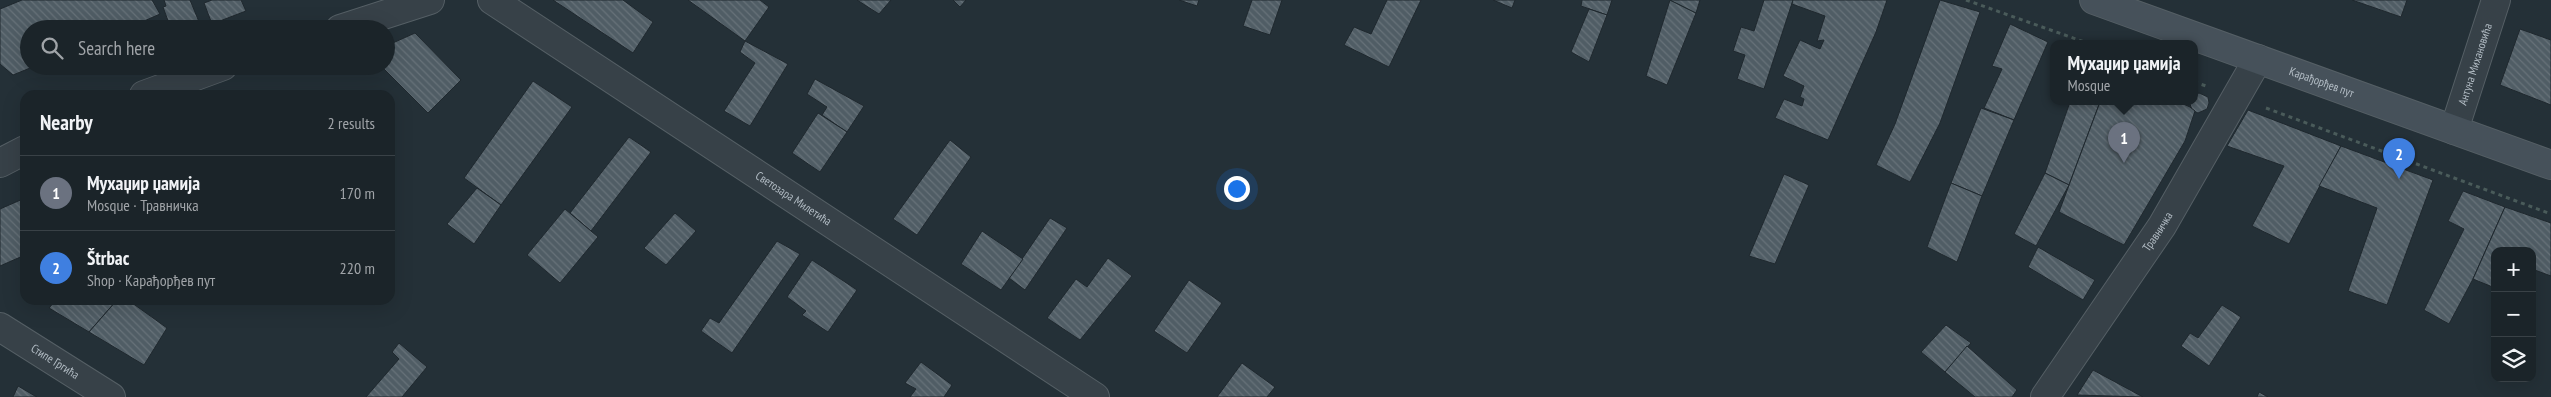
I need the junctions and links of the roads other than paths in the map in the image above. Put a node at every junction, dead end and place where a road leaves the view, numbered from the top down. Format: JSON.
{"nodes":[{"id":1,"x":430,"y":0,"type":"edge"},
{"id":2,"x":492,"y":0,"type":"edge"},
{"id":3,"x":2094,"y":0,"type":"edge"},
{"id":4,"x":2496,"y":0,"type":"edge"},
{"id":5,"x":368,"y":20,"type":"edge"},
{"id":6,"x":2258,"y":60,"type":"junction"},
{"id":7,"x":198,"y":75,"type":"edge"},
{"id":8,"x":158,"y":90,"type":"edge"},
{"id":9,"x":2454,"y":130,"type":"junction"},
{"id":10,"x":20,"y":153,"type":"edge"},
{"id":11,"x":0,"y":163,"type":"edge"},
{"id":12,"x":2551,"y":165,"type":"edge"},
{"id":13,"x":0,"y":327,"type":"edge"},
{"id":14,"x":95,"y":393,"type":"edge"},
{"id":15,"x":2047,"y":396,"type":"edge"},
{"id":16,"x":1095,"y":397,"type":"edge"}],
"edges":[{"from":1,"to":5,"type":"street"},
{"from":2,"to":16,"type":"street","name":"Светозара Милетића"},
{"from":3,"to":6,"type":"main road","name":"Карађорђев пут"},
{"from":4,"to":9,"type":"street","name":"Антуна Михановића"},
{"from":6,"to":9,"type":"main road","name":"Карађорђев пут"},
{"from":6,"to":15,"type":"street","name":"Травничка"},
{"from":7,"to":8,"type":"street"},
{"from":9,"to":12,"type":"main road","name":"Карађорђев пут"},
{"from":10,"to":11,"type":"street"},
{"from":13,"to":14,"type":"street","name":"Стипе Гргића"}]}
